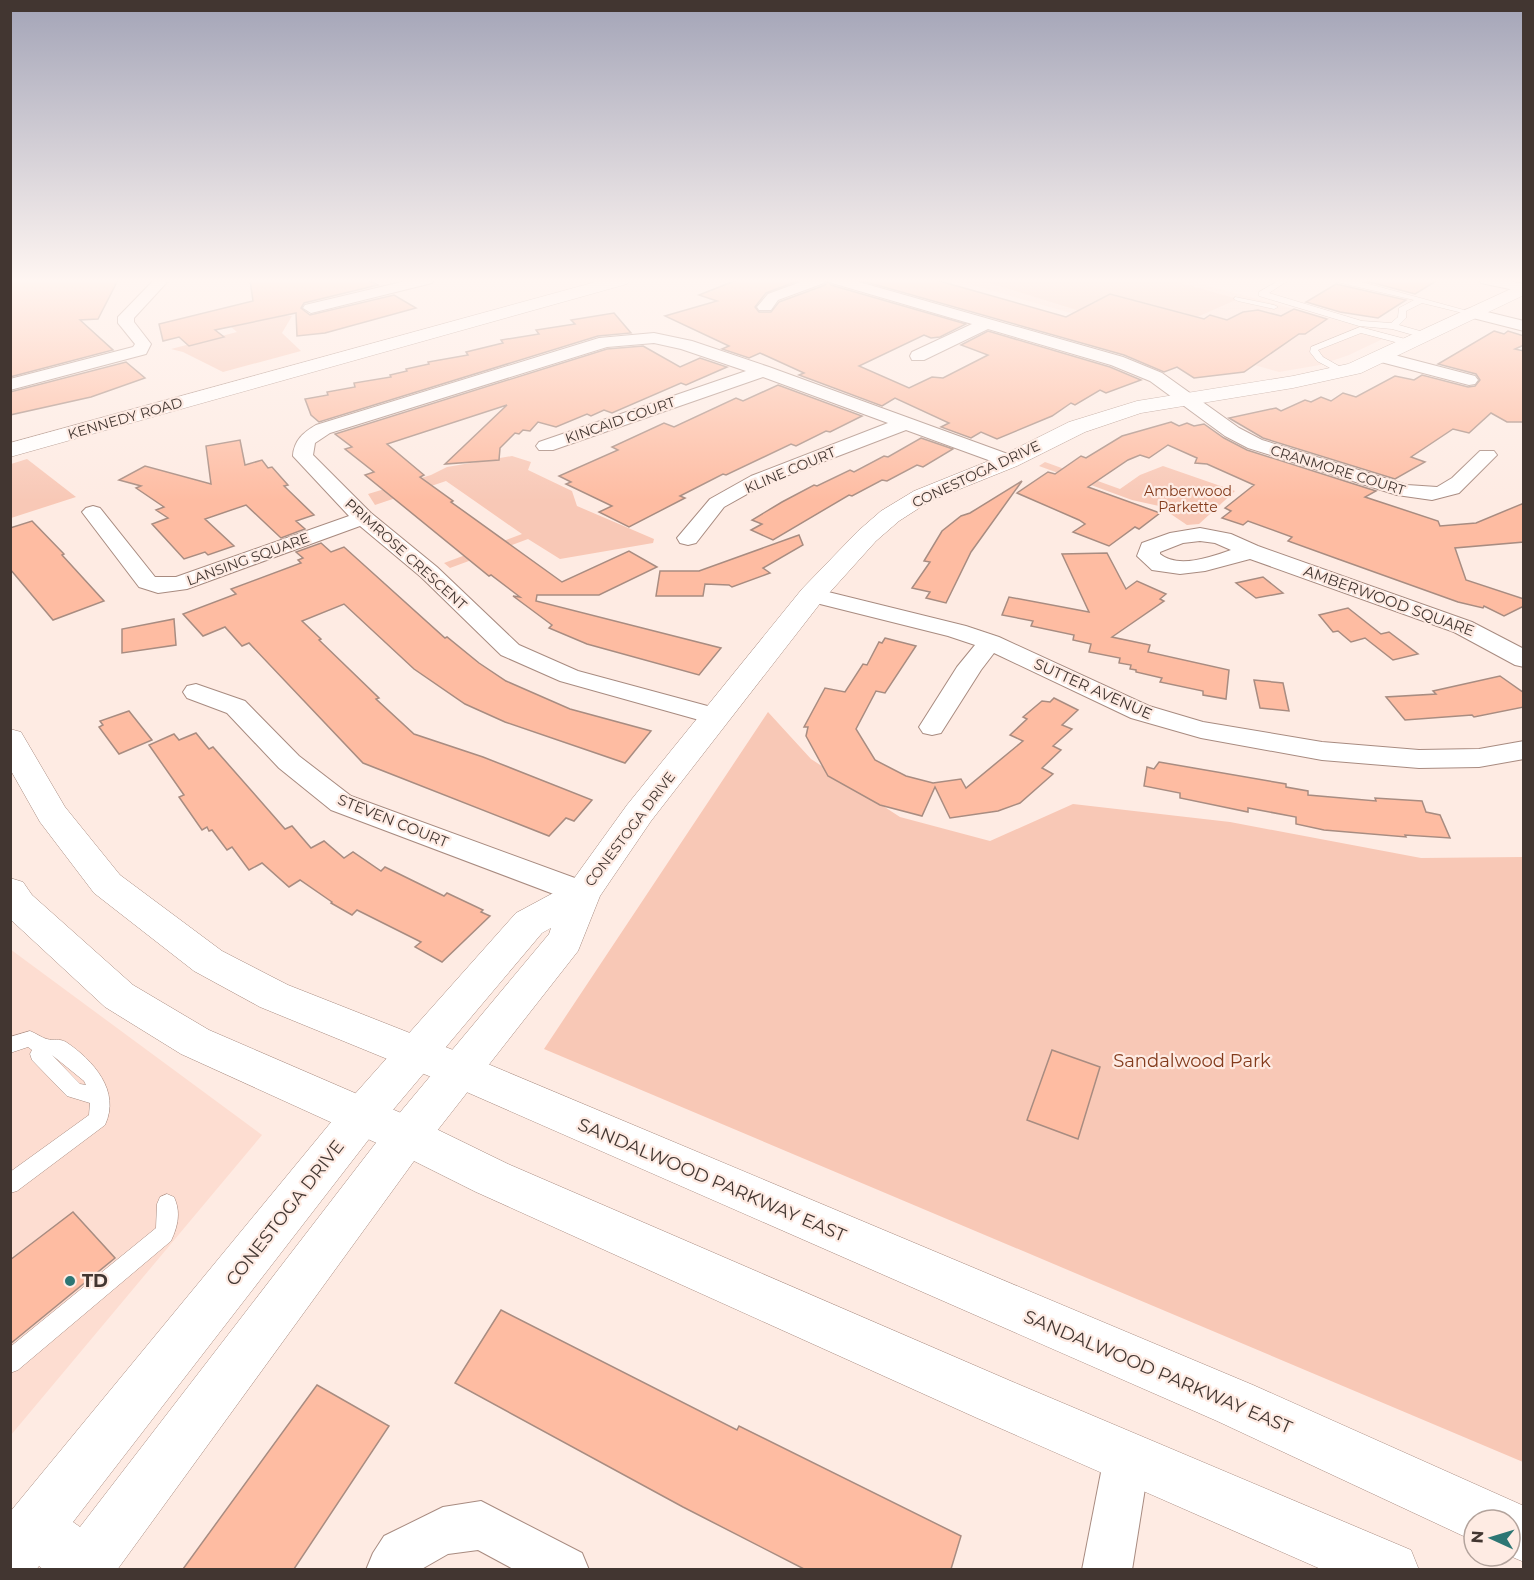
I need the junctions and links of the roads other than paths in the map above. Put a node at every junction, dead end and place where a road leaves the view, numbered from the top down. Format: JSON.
{"nodes":[{"id":1,"x":126,"y":354,"type":"edge"},
{"id":2,"x":356,"y":354,"type":"edge"},
{"id":3,"x":567,"y":354,"type":"edge"},
{"id":4,"x":711,"y":354,"type":"edge"},
{"id":5,"x":923,"y":354,"type":"edge"},
{"id":6,"x":1090,"y":354,"type":"edge"},
{"id":7,"x":1315,"y":354,"type":"edge"},
{"id":8,"x":1389,"y":354,"type":"edge"},
{"id":9,"x":918,"y":356,"type":"dead end"},
{"id":10,"x":1383,"y":357,"type":"junction"},
{"id":11,"x":763,"y":371,"type":"junction"},
{"id":12,"x":1343,"y":372,"type":"junction"},
{"id":13,"x":1469,"y":380,"type":"dead end"},
{"id":14,"x":10,"y":385,"type":"edge"},
{"id":15,"x":1188,"y":399,"type":"junction"},
{"id":16,"x":906,"y":423,"type":"junction"},
{"id":17,"x":546,"y":446,"type":"dead end"},
{"id":18,"x":10,"y":450,"type":"edge"},
{"id":19,"x":1487,"y":455,"type":"dead end"},
{"id":20,"x":1009,"y":461,"type":"junction"},
{"id":21,"x":93,"y":512,"type":"dead end"},
{"id":22,"x":363,"y":518,"type":"junction"},
{"id":23,"x":688,"y":538,"type":"dead end"},
{"id":24,"x":1250,"y":551,"type":"dead end"},
{"id":25,"x":812,"y":595,"type":"junction"},
{"id":26,"x":990,"y":642,"type":"junction"},
{"id":27,"x":1524,"y":660,"type":"edge"},
{"id":28,"x":196,"y":692,"type":"dead end"},
{"id":29,"x":717,"y":717,"type":"junction"},
{"id":30,"x":932,"y":727,"type":"dead end"},
{"id":31,"x":10,"y":739,"type":"edge"},
{"id":32,"x":1524,"y":750,"type":"edge"},
{"id":33,"x":10,"y":891,"type":"edge"},
{"id":34,"x":583,"y":893,"type":"junction"},
{"id":35,"x":10,"y":1046,"type":"edge"},
{"id":36,"x":415,"y":1052,"type":"junction"},
{"id":37,"x":461,"y":1071,"type":"junction"},
{"id":38,"x":360,"y":1117,"type":"junction"},
{"id":39,"x":407,"y":1136,"type":"junction"},
{"id":40,"x":10,"y":1184,"type":"edge"},
{"id":41,"x":167,"y":1204,"type":"dead end"},
{"id":42,"x":10,"y":1362,"type":"edge"},
{"id":43,"x":1127,"y":1457,"type":"junction"},
{"id":44,"x":1466,"y":1508,"type":"edge"},
{"id":45,"x":23,"y":1542,"type":"edge"},
{"id":46,"x":84,"y":1567,"type":"edge"},
{"id":47,"x":390,"y":1569,"type":"edge"},
{"id":48,"x":565,"y":1569,"type":"edge"},
{"id":49,"x":1107,"y":1569,"type":"edge"},
{"id":50,"x":1391,"y":1569,"type":"edge"}],
"edges":[{"from":1,"to":14,"type":"street"},
{"from":2,"to":18,"type":"main road","name":"KENNEDY ROAD"},
{"from":3,"to":22,"type":"street","name":"PRIMROSE CRESCENT"},
{"from":4,"to":11,"type":"street","name":"PRIMROSE CRESCENT"},
{"from":5,"to":9,"type":"street"},
{"from":6,"to":15,"type":"street","name":"CRANMORE COURT"},
{"from":7,"to":12,"type":"lane"},
{"from":8,"to":10,"type":"main road","name":"CONESTOGA DRIVE"},
{"from":10,"to":12,"type":"main road","name":"CONESTOGA DRIVE"},
{"from":10,"to":13,"type":"street"},
{"from":11,"to":16,"type":"street","name":"PRIMROSE CRESCENT"},
{"from":11,"to":17,"type":"street","name":"KINCAID COURT"},
{"from":12,"to":15,"type":"main road","name":"CONESTOGA DRIVE"},
{"from":15,"to":19,"type":"street","name":"CRANMORE COURT"},
{"from":15,"to":20,"type":"main road","name":"CONESTOGA DRIVE"},
{"from":16,"to":20,"type":"street","name":"PRIMROSE CRESCENT"},
{"from":16,"to":23,"type":"street","name":"KLINE COURT"},
{"from":20,"to":25,"type":"main road","name":"CONESTOGA DRIVE"},
{"from":21,"to":22,"type":"street","name":"LANSING SQUARE"},
{"from":22,"to":29,"type":"street","name":"PRIMROSE CRESCENT"},
{"from":24,"to":27,"type":"street","name":"AMBERWOOD SQUARE"},
{"from":25,"to":26,"type":"street","name":"SUTTER AVENUE"},
{"from":25,"to":29,"type":"main road","name":"CONESTOGA DRIVE"},
{"from":26,"to":30,"type":"street"},
{"from":26,"to":32,"type":"street","name":"SUTTER AVENUE"},
{"from":28,"to":34,"type":"street","name":"STEVEN COURT"},
{"from":29,"to":34,"type":"main road","name":"CONESTOGA DRIVE"},
{"from":31,"to":36,"type":"main road","name":"SANDALWOOD PARKWAY EAST"},
{"from":33,"to":38,"type":"main road"},
{"from":34,"to":36,"type":"main road","name":"CONESTOGA DRIVE"},
{"from":34,"to":37,"type":"main road","name":"CONESTOGA DRIVE"},
{"from":35,"to":40,"type":"lane"},
{"from":36,"to":37,"type":"main road","name":"SANDALWOOD PARKWAY EAST"},
{"from":36,"to":38,"type":"main road","name":"CONESTOGA DRIVE"},
{"from":37,"to":39,"type":"main road","name":"CONESTOGA DRIVE"},
{"from":37,"to":44,"type":"main road","name":"SANDALWOOD PARKWAY EAST"},
{"from":38,"to":39,"type":"main road"},
{"from":38,"to":45,"type":"main road","name":"CONESTOGA DRIVE"},
{"from":39,"to":43,"type":"main road"},
{"from":39,"to":46,"type":"main road","name":"CONESTOGA DRIVE"},
{"from":41,"to":42,"type":"lane"},
{"from":43,"to":49,"type":"street"},
{"from":43,"to":50,"type":"main road"},
{"from":45,"to":46,"type":"main road"},
{"from":47,"to":48,"type":"street"}]}
